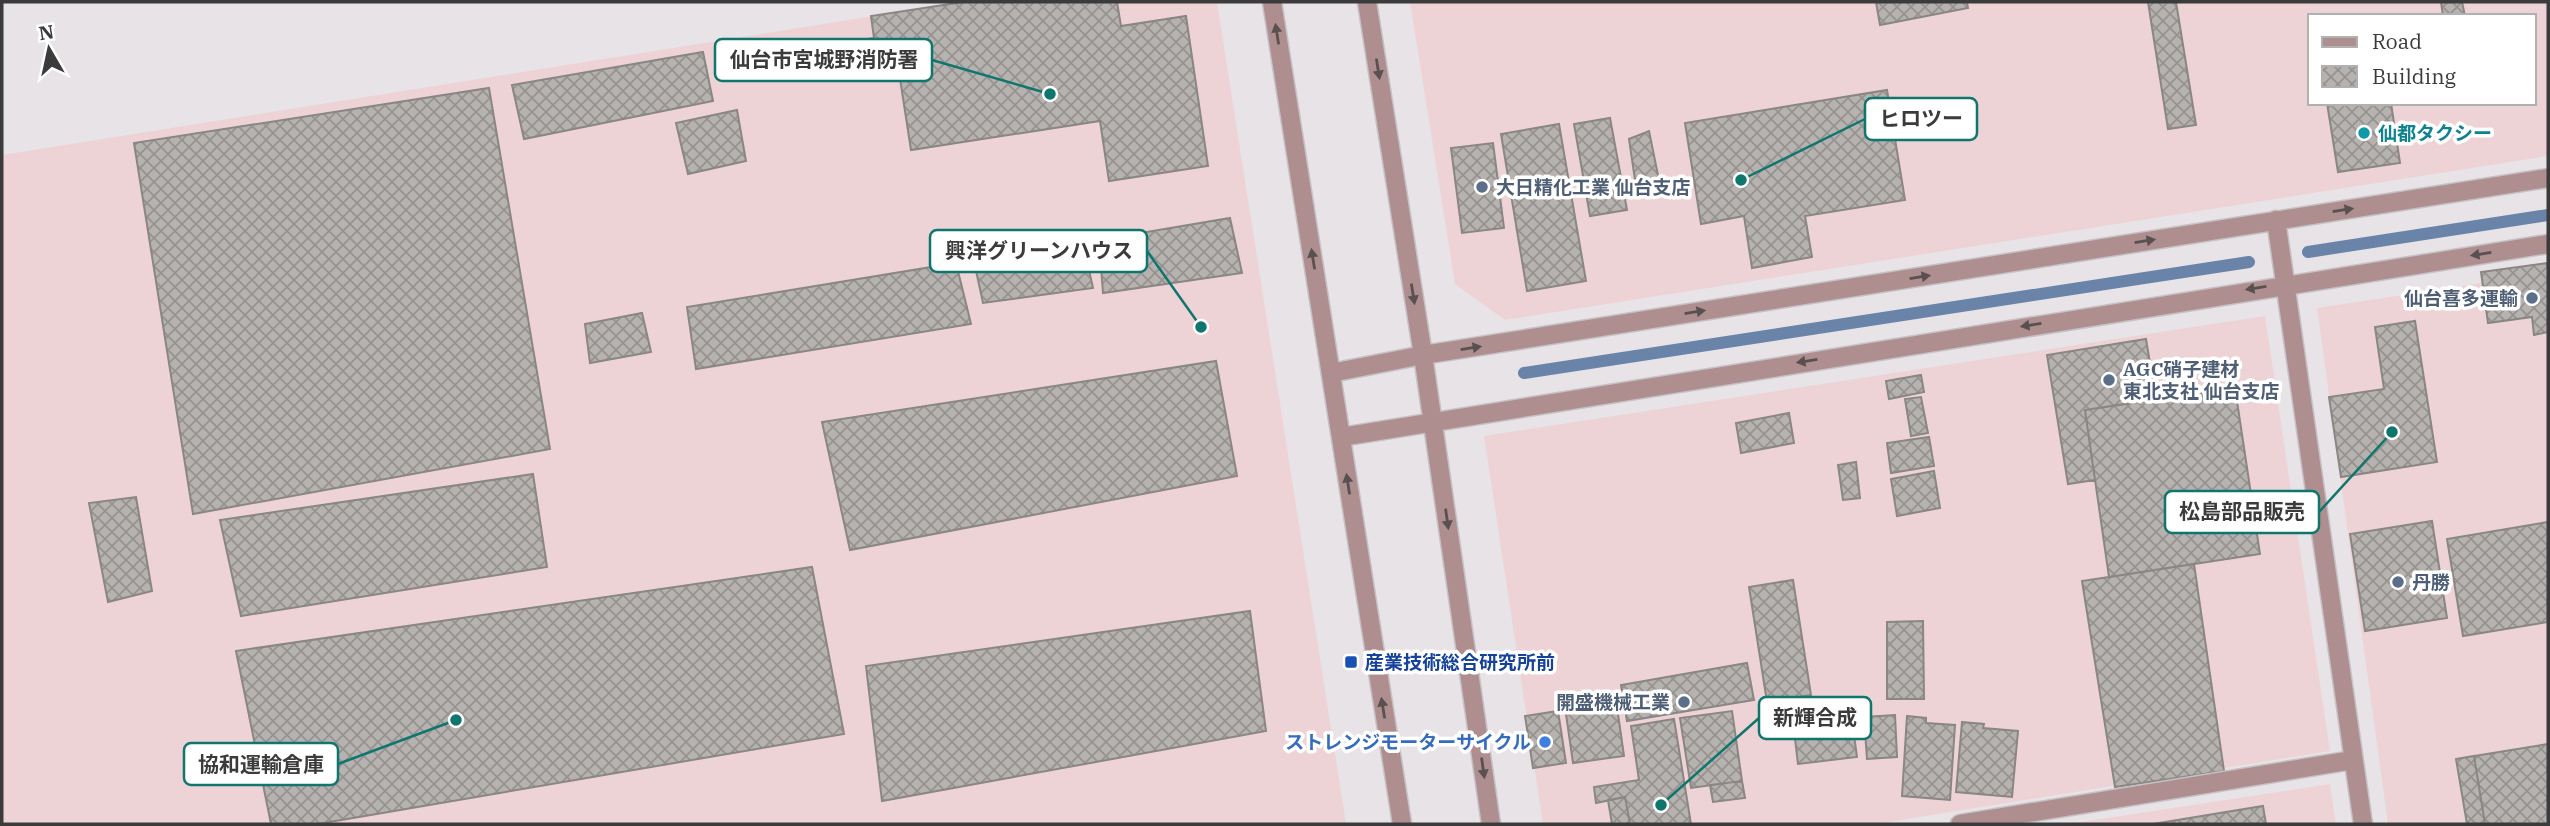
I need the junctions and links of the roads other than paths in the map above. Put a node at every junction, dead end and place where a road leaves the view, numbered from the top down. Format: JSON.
{"nodes":[{"id":1,"x":1272,"y":2,"type":"edge"},
{"id":2,"x":1367,"y":2,"type":"edge"},
{"id":3,"x":2548,"y":178,"type":"edge"},
{"id":4,"x":2276,"y":220,"type":"junction"},
{"id":5,"x":2548,"y":244,"type":"edge"},
{"id":6,"x":2285,"y":284,"type":"junction"},
{"id":7,"x":1423,"y":355,"type":"junction"},
{"id":8,"x":1331,"y":373,"type":"junction"},
{"id":9,"x":1433,"y":421,"type":"junction"},
{"id":10,"x":1341,"y":437,"type":"junction"},
{"id":11,"x":2353,"y":760,"type":"junction"},
{"id":12,"x":1402,"y":824,"type":"edge"},
{"id":13,"x":1491,"y":824,"type":"edge"},
{"id":14,"x":1960,"y":824,"type":"edge"},
{"id":15,"x":2363,"y":824,"type":"edge"}],
"edges":[{"from":8,"to":1,"type":"street","one_way":true},
{"from":2,"to":7,"type":"street","one_way":true},
{"from":4,"to":3,"type":"street","one_way":true},
{"from":4,"to":6,"type":"street"},
{"from":7,"to":4,"type":"street","one_way":true},
{"from":5,"to":6,"type":"street","one_way":true},
{"from":6,"to":9,"type":"street","one_way":true},
{"from":6,"to":11,"type":"street"},
{"from":7,"to":8,"type":"street"},
{"from":7,"to":9,"type":"street"},
{"from":8,"to":10,"type":"street"},
{"from":9,"to":10,"type":"street"},
{"from":9,"to":13,"type":"street","one_way":true},
{"from":12,"to":10,"type":"street","one_way":true},
{"from":11,"to":14,"type":"street"},
{"from":11,"to":15,"type":"street"}]}
